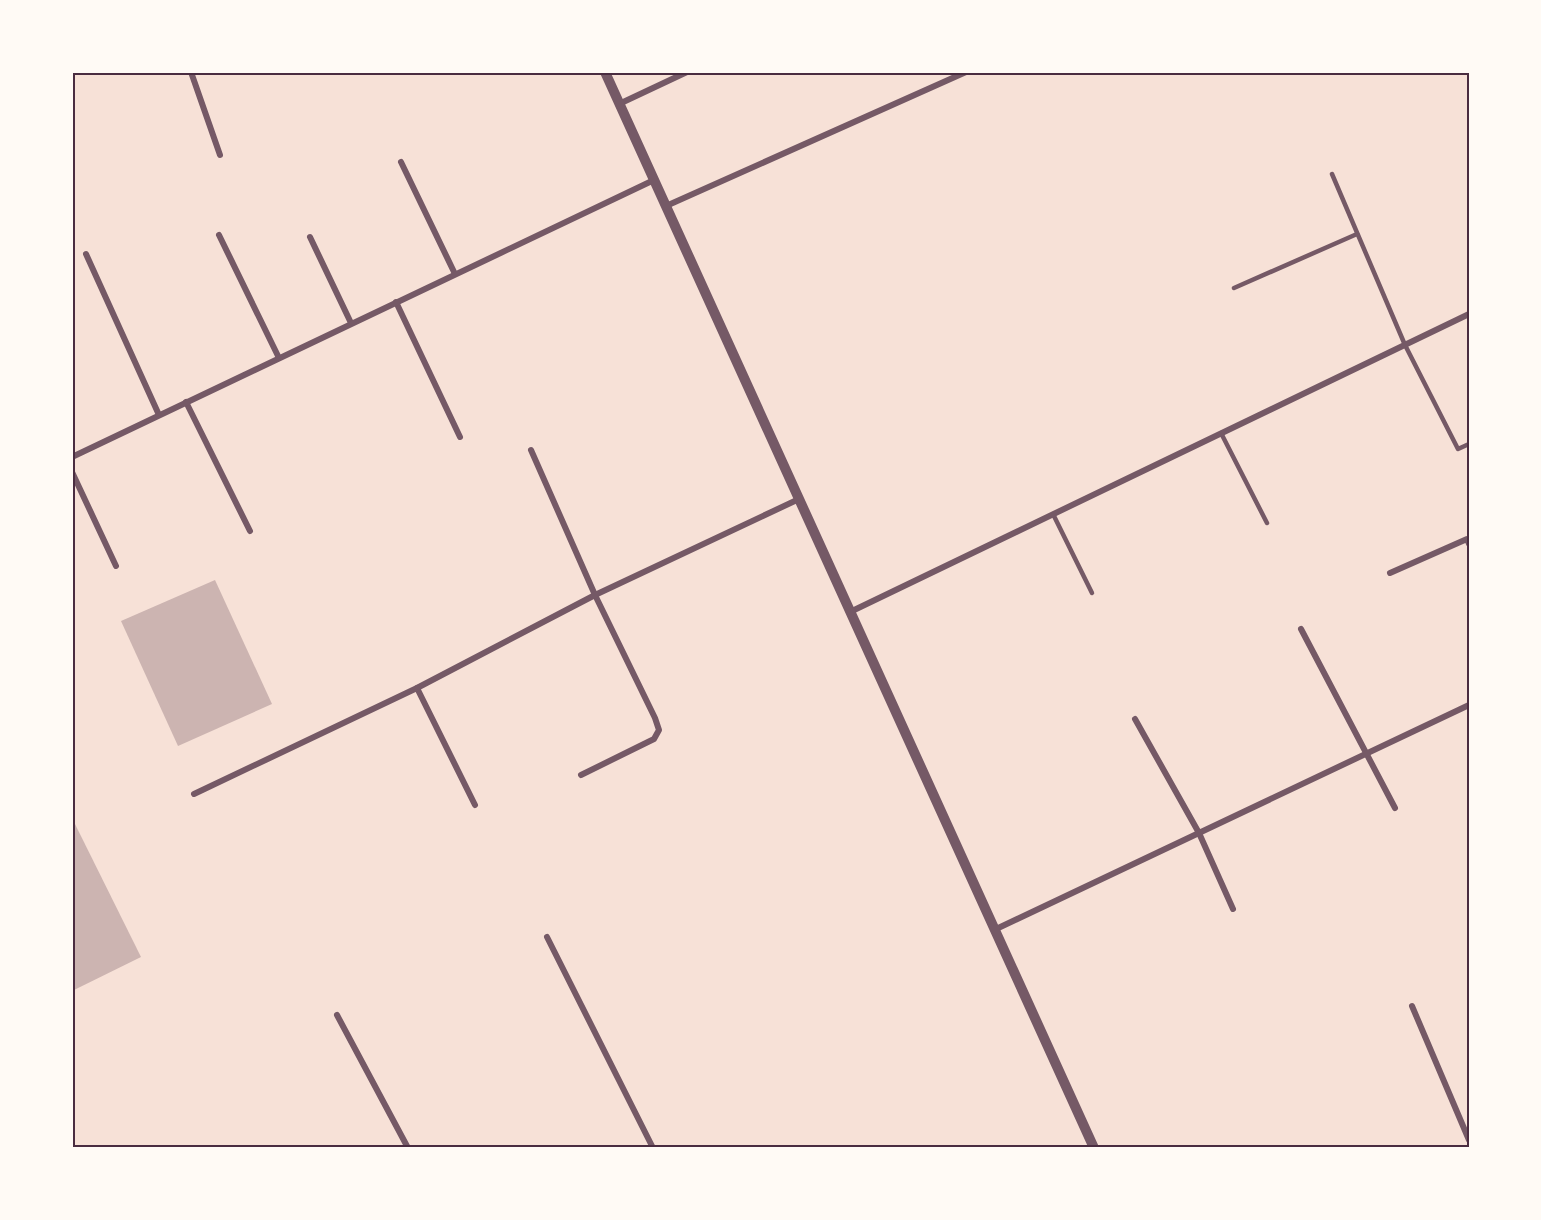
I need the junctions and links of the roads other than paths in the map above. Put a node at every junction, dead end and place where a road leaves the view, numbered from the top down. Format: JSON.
{"nodes":[{"id":1,"x":191,"y":72,"type":"edge"},
{"id":2,"x":605,"y":72,"type":"edge"},
{"id":3,"x":687,"y":72,"type":"edge"},
{"id":4,"x":966,"y":72,"type":"edge"},
{"id":5,"x":619,"y":104,"type":"junction"},
{"id":6,"x":220,"y":155,"type":"dead end"},
{"id":7,"x":400,"y":162,"type":"dead end"},
{"id":8,"x":1332,"y":174,"type":"dead end"},
{"id":9,"x":654,"y":180,"type":"junction"},
{"id":10,"x":666,"y":206,"type":"junction"},
{"id":11,"x":1357,"y":234,"type":"junction"},
{"id":12,"x":219,"y":235,"type":"dead end"},
{"id":13,"x":310,"y":237,"type":"dead end"},
{"id":14,"x":86,"y":254,"type":"dead end"},
{"id":15,"x":455,"y":274,"type":"junction"},
{"id":16,"x":1234,"y":288,"type":"dead end"},
{"id":17,"x":396,"y":302,"type":"junction"},
{"id":18,"x":1469,"y":314,"type":"edge"},
{"id":19,"x":351,"y":323,"type":"junction"},
{"id":20,"x":1405,"y":345,"type":"junction"},
{"id":21,"x":279,"y":358,"type":"junction"},
{"id":22,"x":186,"y":402,"type":"junction"},
{"id":23,"x":159,"y":415,"type":"junction"},
{"id":24,"x":1221,"y":433,"type":"junction"},
{"id":25,"x":460,"y":437,"type":"dead end"},
{"id":26,"x":1469,"y":444,"type":"edge"},
{"id":27,"x":531,"y":450,"type":"dead end"},
{"id":28,"x":72,"y":457,"type":"edge"},
{"id":29,"x":72,"y":472,"type":"edge"},
{"id":30,"x":799,"y":500,"type":"junction"},
{"id":31,"x":1053,"y":514,"type":"junction"},
{"id":32,"x":1267,"y":523,"type":"dead end"},
{"id":33,"x":250,"y":531,"type":"dead end"},
{"id":34,"x":1469,"y":544,"type":"edge"},
{"id":35,"x":116,"y":566,"type":"dead end"},
{"id":36,"x":1390,"y":573,"type":"dead end"},
{"id":37,"x":1092,"y":592,"type":"dead end"},
{"id":38,"x":595,"y":595,"type":"junction"},
{"id":39,"x":850,"y":612,"type":"junction"},
{"id":40,"x":1300,"y":629,"type":"dead end"},
{"id":41,"x":417,"y":688,"type":"junction"},
{"id":42,"x":1469,"y":705,"type":"edge"},
{"id":43,"x":1135,"y":719,"type":"dead end"},
{"id":44,"x":1367,"y":753,"type":"junction"},
{"id":45,"x":581,"y":775,"type":"dead end"},
{"id":46,"x":194,"y":795,"type":"dead end"},
{"id":47,"x":475,"y":805,"type":"dead end"},
{"id":48,"x":1395,"y":808,"type":"dead end"},
{"id":49,"x":1199,"y":833,"type":"junction"},
{"id":50,"x":1233,"y":909,"type":"dead end"},
{"id":51,"x":994,"y":930,"type":"junction"},
{"id":52,"x":547,"y":937,"type":"dead end"},
{"id":53,"x":1412,"y":1006,"type":"dead end"},
{"id":54,"x":337,"y":1015,"type":"dead end"},
{"id":55,"x":1469,"y":1140,"type":"edge"},
{"id":56,"x":408,"y":1148,"type":"edge"},
{"id":57,"x":653,"y":1148,"type":"edge"},
{"id":58,"x":1094,"y":1148,"type":"edge"}],
"edges":[{"from":1,"to":6,"type":"street"},
{"from":2,"to":5,"type":"street"},
{"from":3,"to":5,"type":"street"},
{"from":4,"to":10,"type":"street"},
{"from":5,"to":9,"type":"street"},
{"from":7,"to":15,"type":"street"},
{"from":8,"to":11,"type":"lane"},
{"from":9,"to":10,"type":"street"},
{"from":9,"to":15,"type":"street"},
{"from":10,"to":30,"type":"street"},
{"from":11,"to":16,"type":"lane"},
{"from":11,"to":20,"type":"lane"},
{"from":12,"to":21,"type":"street"},
{"from":13,"to":19,"type":"street"},
{"from":14,"to":23,"type":"street"},
{"from":15,"to":17,"type":"street"},
{"from":17,"to":19,"type":"street"},
{"from":17,"to":25,"type":"street"},
{"from":18,"to":20,"type":"street"},
{"from":19,"to":21,"type":"street"},
{"from":20,"to":24,"type":"street"},
{"from":20,"to":26,"type":"lane"},
{"from":21,"to":22,"type":"street"},
{"from":22,"to":23,"type":"street"},
{"from":22,"to":33,"type":"street"},
{"from":23,"to":28,"type":"street"},
{"from":24,"to":31,"type":"street"},
{"from":24,"to":32,"type":"lane"},
{"from":27,"to":38,"type":"street"},
{"from":29,"to":35,"type":"street"},
{"from":30,"to":38,"type":"street"},
{"from":30,"to":39,"type":"street"},
{"from":31,"to":37,"type":"lane"},
{"from":31,"to":39,"type":"street"},
{"from":34,"to":36,"type":"street"},
{"from":38,"to":41,"type":"street"},
{"from":38,"to":45,"type":"street"},
{"from":39,"to":51,"type":"street"},
{"from":40,"to":44,"type":"street"},
{"from":41,"to":46,"type":"street"},
{"from":41,"to":47,"type":"street"},
{"from":42,"to":44,"type":"street"},
{"from":43,"to":49,"type":"street"},
{"from":44,"to":48,"type":"street"},
{"from":44,"to":49,"type":"street"},
{"from":49,"to":50,"type":"street"},
{"from":49,"to":51,"type":"street"},
{"from":51,"to":58,"type":"street"},
{"from":52,"to":57,"type":"street"},
{"from":53,"to":55,"type":"street"},
{"from":54,"to":56,"type":"street"}]}
